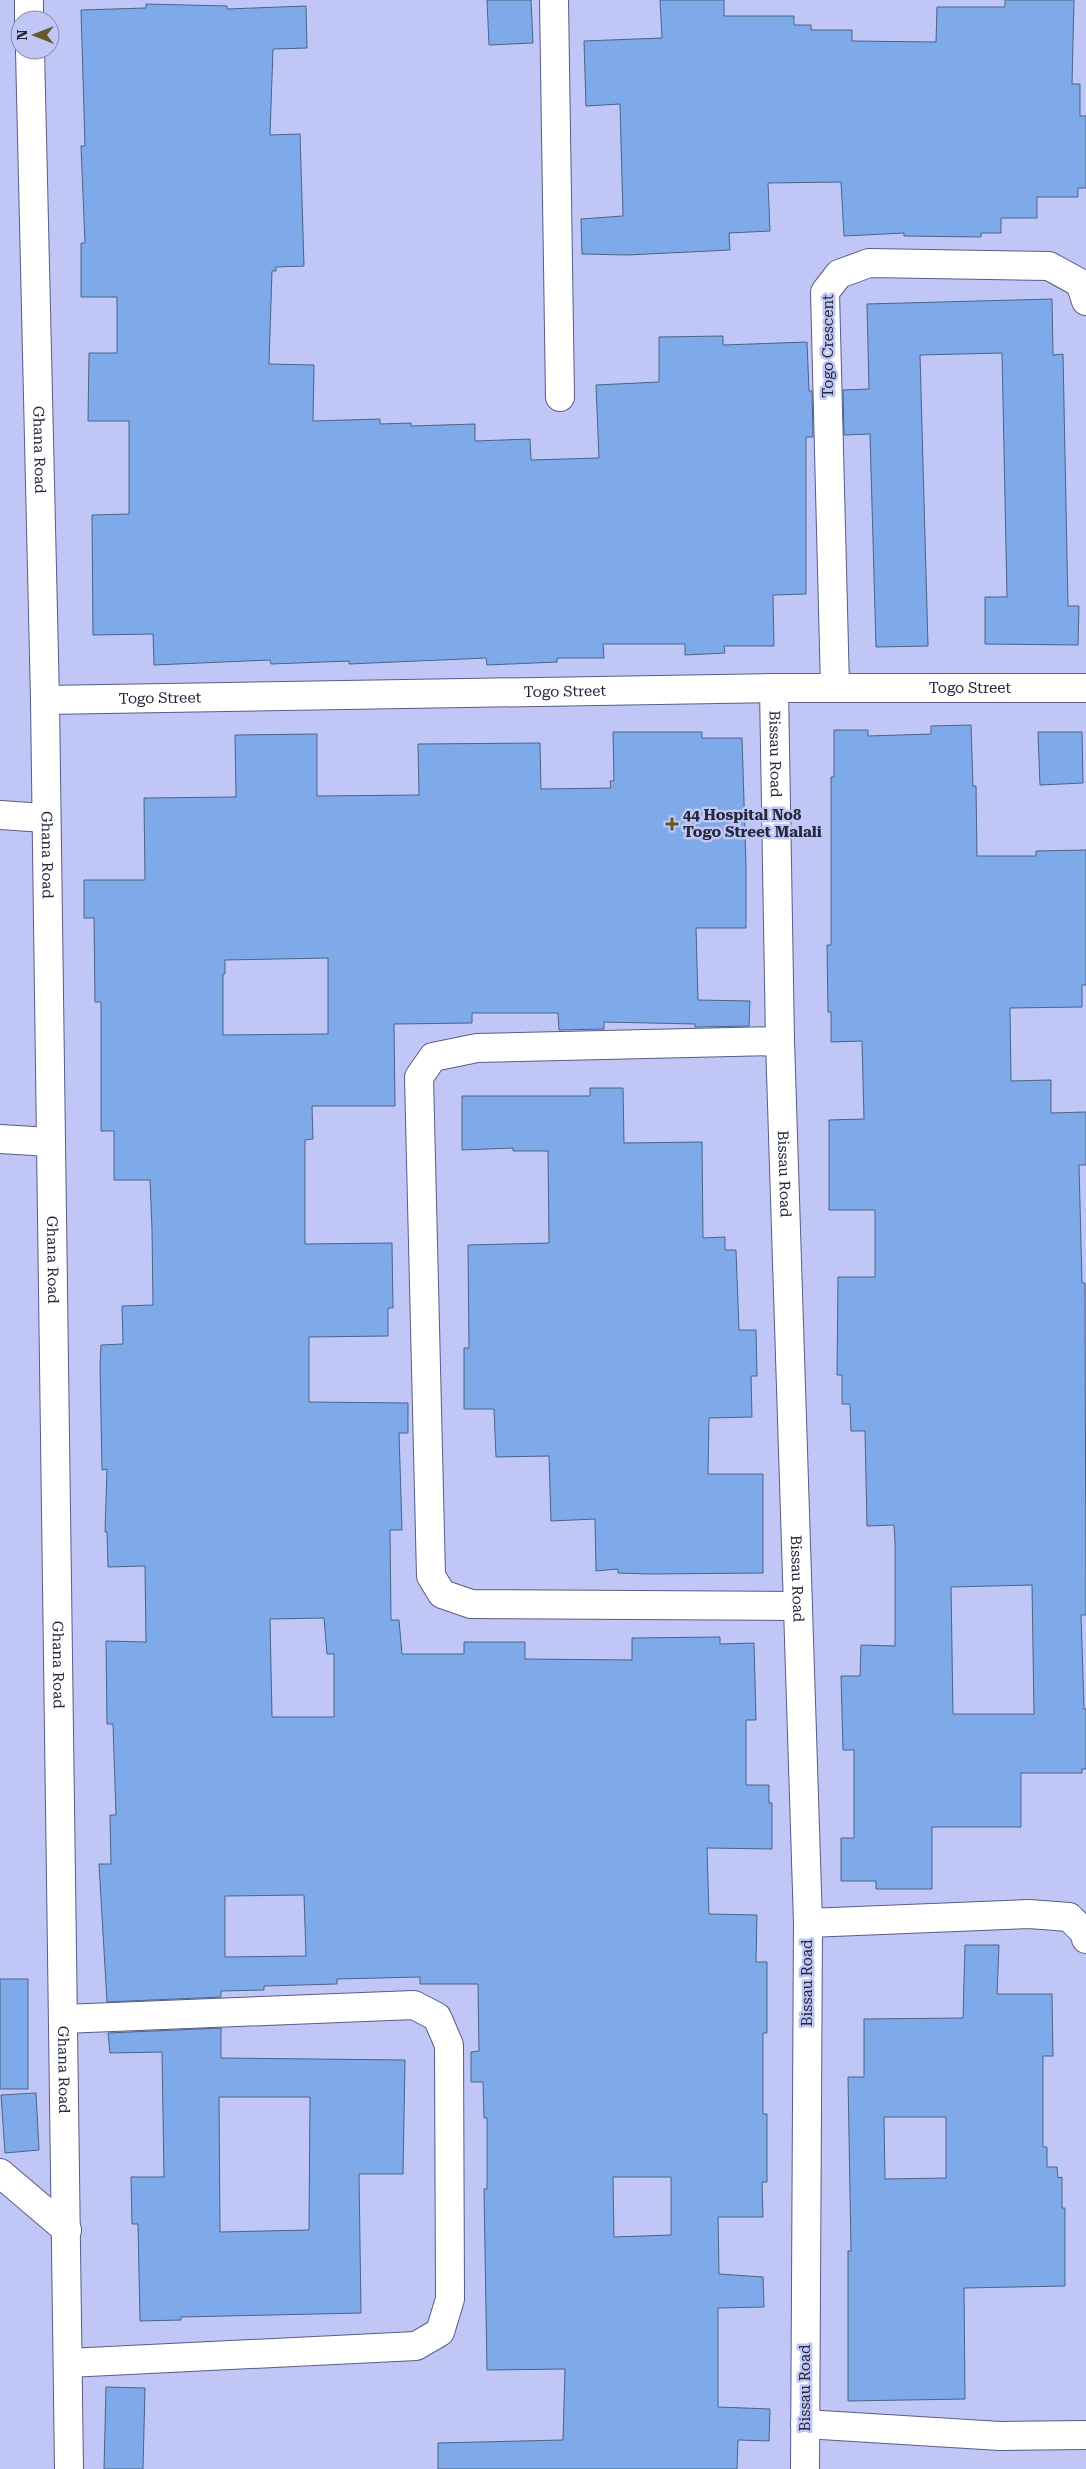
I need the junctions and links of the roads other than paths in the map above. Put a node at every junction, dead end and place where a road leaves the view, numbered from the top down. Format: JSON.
{"nodes":[{"id":1,"x":554,"y":0,"type":"edge"},
{"id":2,"x":30,"y":60,"type":"edge"},
{"id":3,"x":1086,"y":301,"type":"edge"},
{"id":4,"x":560,"y":396,"type":"dead end"},
{"id":5,"x":774,"y":688,"type":"junction"},
{"id":6,"x":835,"y":688,"type":"junction"},
{"id":7,"x":1086,"y":688,"type":"edge"},
{"id":8,"x":45,"y":700,"type":"junction"},
{"id":9,"x":0,"y":816,"type":"edge"},
{"id":10,"x":45,"y":818,"type":"junction"},
{"id":11,"x":780,"y":1041,"type":"junction"},
{"id":12,"x":0,"y":1139,"type":"edge"},
{"id":13,"x":50,"y":1142,"type":"junction"},
{"id":14,"x":796,"y":1606,"type":"junction"},
{"id":15,"x":808,"y":1923,"type":"junction"},
{"id":16,"x":1086,"y":1939,"type":"edge"},
{"id":17,"x":63,"y":2019,"type":"junction"},
{"id":18,"x":0,"y":2173,"type":"edge"},
{"id":19,"x":67,"y":2230,"type":"junction"},
{"id":20,"x":68,"y":2363,"type":"junction"},
{"id":21,"x":805,"y":2424,"type":"junction"},
{"id":22,"x":1086,"y":2435,"type":"edge"},
{"id":23,"x":69,"y":2469,"type":"edge"},
{"id":24,"x":805,"y":2469,"type":"edge"}],
"edges":[{"from":1,"to":4,"type":"street"},
{"from":2,"to":8,"type":"street","name":"Ghana Road"},
{"from":3,"to":6,"type":"street","name":"Togo Crescent"},
{"from":5,"to":6,"type":"street","name":"Togo Street"},
{"from":5,"to":8,"type":"street","name":"Togo Street"},
{"from":5,"to":11,"type":"street","name":"Bissau Road"},
{"from":6,"to":7,"type":"street","name":"Togo Street"},
{"from":8,"to":10,"type":"street","name":"Ghana Road"},
{"from":9,"to":10,"type":"street"},
{"from":10,"to":13,"type":"street","name":"Ghana Road"},
{"from":11,"to":14,"type":"street","name":"Bissau Road"},
{"from":11,"to":14,"type":"street"},
{"from":12,"to":13,"type":"street"},
{"from":13,"to":17,"type":"street","name":"Ghana Road"},
{"from":14,"to":15,"type":"street","name":"Bissau Road"},
{"from":15,"to":16,"type":"street"},
{"from":15,"to":21,"type":"street","name":"Bissau Road"},
{"from":17,"to":19,"type":"street","name":"Ghana Road"},
{"from":17,"to":20,"type":"street"},
{"from":18,"to":19,"type":"street"},
{"from":19,"to":20,"type":"street","name":"Ghana Road"},
{"from":20,"to":23,"type":"street","name":"Ghana Road"},
{"from":21,"to":22,"type":"street"},
{"from":21,"to":24,"type":"street","name":"Bissau Road"}]}
